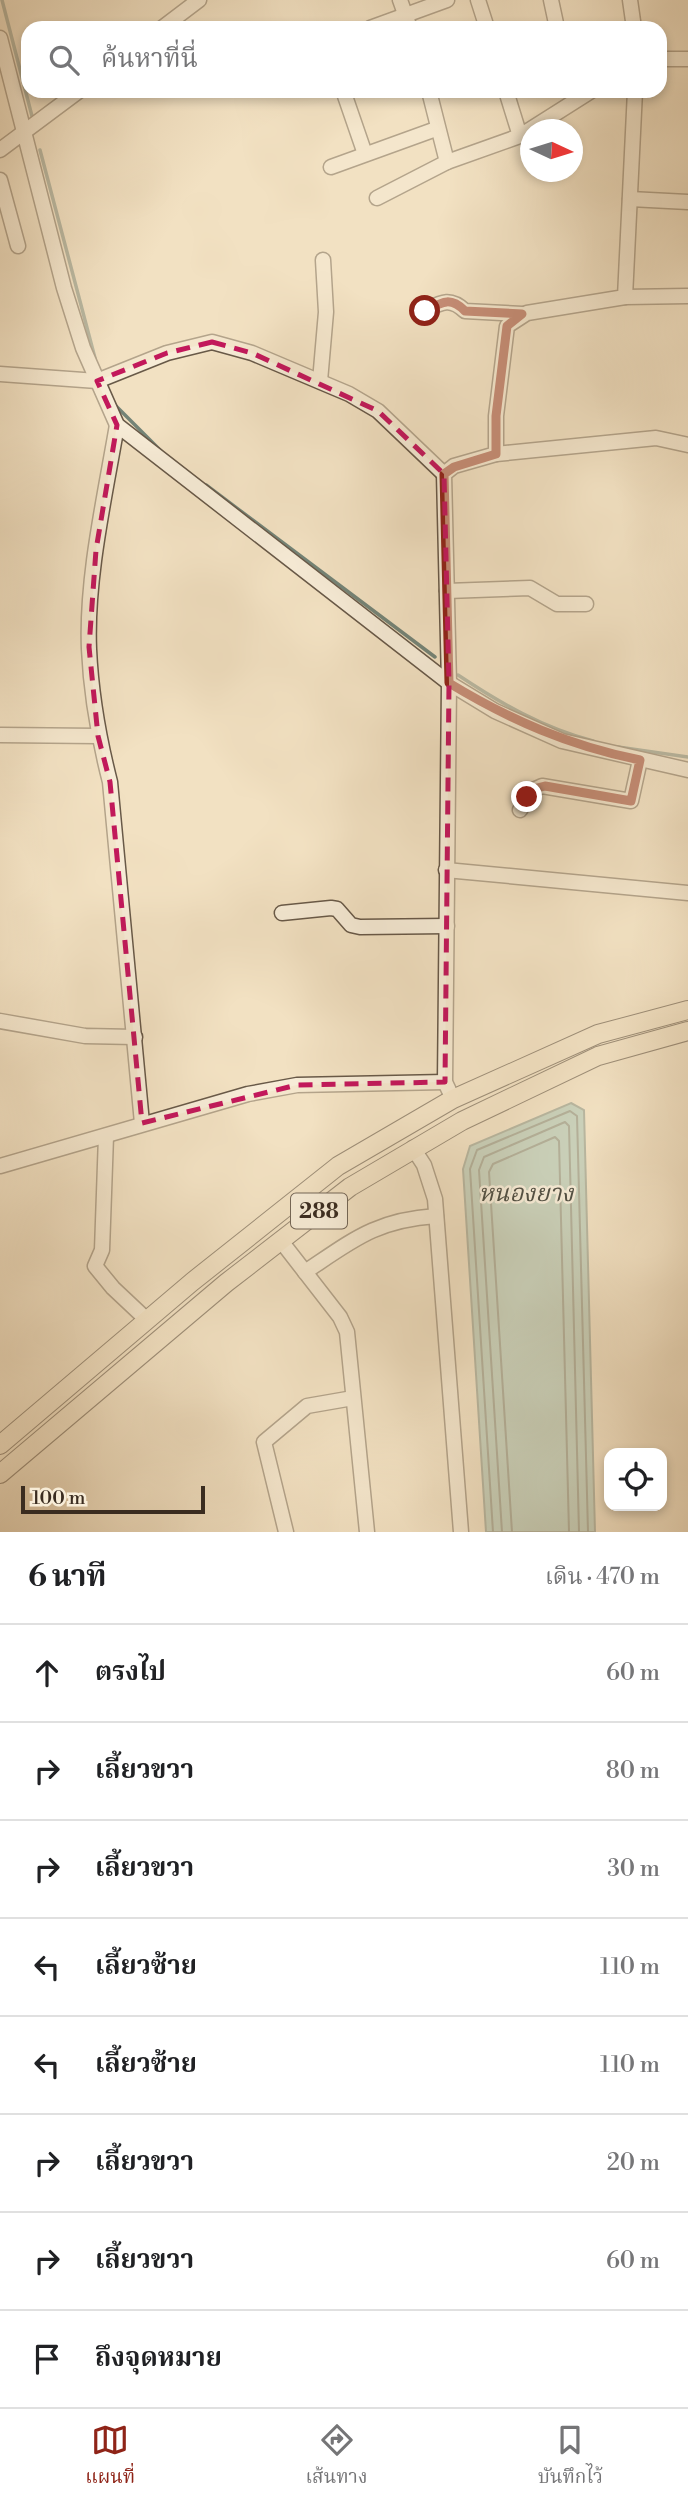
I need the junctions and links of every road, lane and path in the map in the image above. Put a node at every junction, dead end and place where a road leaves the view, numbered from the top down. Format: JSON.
{"nodes":[{"id":1,"x":199,"y":0,"type":"edge"},
{"id":2,"x":400,"y":0,"type":"edge"},
{"id":3,"x":447,"y":0,"type":"edge"},
{"id":4,"x":478,"y":0,"type":"edge"},
{"id":5,"x":551,"y":0,"type":"edge"},
{"id":6,"x":630,"y":0,"type":"edge"},
{"id":7,"x":171,"y":21,"type":"edge"},
{"id":8,"x":408,"y":21,"type":"edge"},
{"id":9,"x":410,"y":21,"type":"edge"},
{"id":10,"x":485,"y":21,"type":"edge"},
{"id":11,"x":556,"y":21,"type":"edge"},
{"id":12,"x":633,"y":21,"type":"edge"},
{"id":13,"x":0,"y":38,"type":"edge"},
{"id":14,"x":688,"y":58,"type":"edge"},
{"id":15,"x":667,"y":59,"type":"edge"},
{"id":16,"x":70,"y":98,"type":"edge"},
{"id":17,"x":346,"y":98,"type":"edge"},
{"id":18,"x":430,"y":98,"type":"edge"},
{"id":19,"x":508,"y":98,"type":"edge"},
{"id":20,"x":575,"y":98,"type":"edge"},
{"id":21,"x":635,"y":98,"type":"edge"},
{"id":22,"x":545,"y":119,"type":"edge"},
{"id":23,"x":436,"y":129,"type":"junction"},
{"id":24,"x":23,"y":133,"type":"junction"},
{"id":25,"x":520,"y":136,"type":"joint"},
{"id":26,"x":0,"y":150,"type":"edge"},
{"id":27,"x":365,"y":154,"type":"junction"},
{"id":28,"x":447,"y":162,"type":"junction"},
{"id":29,"x":331,"y":167,"type":"dead end"},
{"id":30,"x":0,"y":180,"type":"edge"},
{"id":31,"x":377,"y":198,"type":"dead end"},
{"id":32,"x":630,"y":200,"type":"junction"},
{"id":33,"x":688,"y":202,"type":"edge"},
{"id":34,"x":18,"y":246,"type":"dead end"},
{"id":35,"x":323,"y":260,"type":"dead end"},
{"id":36,"x":688,"y":296,"type":"edge"},
{"id":37,"x":625,"y":297,"type":"junction"},
{"id":38,"x":425,"y":311,"type":"dead end"},
{"id":39,"x":522,"y":314,"type":"junction"},
{"id":40,"x":0,"y":374,"type":"edge"},
{"id":41,"x":97,"y":381,"type":"junction"},
{"id":42,"x":320,"y":382,"type":"junction"},
{"id":43,"x":117,"y":425,"type":"junction"},
{"id":44,"x":688,"y":445,"type":"edge"},
{"id":45,"x":496,"y":454,"type":"junction"},
{"id":46,"x":444,"y":474,"type":"junction"},
{"id":47,"x":447,"y":591,"type":"junction"},
{"id":48,"x":586,"y":604,"type":"dead end"},
{"id":49,"x":449,"y":683,"type":"junction"},
{"id":50,"x":0,"y":735,"type":"edge"},
{"id":51,"x":98,"y":736,"type":"junction"},
{"id":52,"x":640,"y":760,"type":"junction"},
{"id":53,"x":688,"y":770,"type":"edge"},
{"id":54,"x":520,"y":810,"type":"dead end"},
{"id":55,"x":446,"y":870,"type":"junction"},
{"id":56,"x":688,"y":892,"type":"edge"},
{"id":57,"x":282,"y":913,"type":"dead end"},
{"id":58,"x":447,"y":926,"type":"junction"},
{"id":59,"x":688,"y":1010,"type":"edge"},
{"id":60,"x":0,"y":1021,"type":"edge"},
{"id":61,"x":688,"y":1031,"type":"edge"},
{"id":62,"x":135,"y":1037,"type":"junction"},
{"id":63,"x":445,"y":1082,"type":"junction"},
{"id":64,"x":453,"y":1099,"type":"junction"},
{"id":65,"x":142,"y":1123,"type":"junction"},
{"id":66,"x":106,"y":1136,"type":"junction"},
{"id":67,"x":413,"y":1149,"type":"junction"},
{"id":68,"x":0,"y":1166,"type":"edge"},
{"id":69,"x":436,"y":1216,"type":"junction"},
{"id":70,"x":281,"y":1241,"type":"junction"},
{"id":71,"x":305,"y":1272,"type":"junction"},
{"id":72,"x":192,"y":1282,"type":"junction"},
{"id":73,"x":207,"y":1300,"type":"junction"},
{"id":74,"x":147,"y":1320,"type":"junction"},
{"id":75,"x":353,"y":1398,"type":"junction"},
{"id":76,"x":0,"y":1445,"type":"edge"},
{"id":77,"x":0,"y":1474,"type":"edge"},
{"id":78,"x":286,"y":1532,"type":"edge"},
{"id":79,"x":367,"y":1532,"type":"edge"},
{"id":80,"x":461,"y":1532,"type":"edge"}],
"edges":[{"from":1,"to":7,"type":"street"},
{"from":2,"to":8,"type":"street"},
{"from":3,"to":9,"type":"street"},
{"from":4,"to":10,"type":"street"},
{"from":5,"to":11,"type":"street"},
{"from":6,"to":12,"type":"street"},
{"from":13,"to":24,"type":"street"},
{"from":14,"to":15,"type":"street"},
{"from":16,"to":24,"type":"street"},
{"from":17,"to":27,"type":"street"},
{"from":18,"to":23,"type":"street"},
{"from":19,"to":25,"type":"street"},
{"from":20,"to":22,"type":"street"},
{"from":21,"to":32,"type":"street"},
{"from":23,"to":27,"type":"street"},
{"from":23,"to":28,"type":"street"},
{"from":24,"to":26,"type":"street"},
{"from":24,"to":41,"type":"street"},
{"from":25,"to":28,"type":"street"},
{"from":27,"to":29,"type":"street"},
{"from":28,"to":31,"type":"street"},
{"from":30,"to":34,"type":"street"},
{"from":32,"to":33,"type":"street"},
{"from":32,"to":37,"type":"street"},
{"from":35,"to":42,"type":"street"},
{"from":36,"to":37,"type":"street"},
{"from":37,"to":39,"type":"street"},
{"from":38,"to":39,"type":"street"},
{"from":39,"to":45,"type":"street"},
{"from":40,"to":41,"type":"street"},
{"from":41,"to":42,"type":"street"},
{"from":41,"to":43,"type":"street"},
{"from":42,"to":46,"type":"street"},
{"from":43,"to":49,"type":"street"},
{"from":43,"to":51,"type":"street"},
{"from":44,"to":45,"type":"street"},
{"from":45,"to":46,"type":"street"},
{"from":46,"to":47,"type":"street"},
{"from":47,"to":48,"type":"street"},
{"from":47,"to":49,"type":"street"},
{"from":49,"to":52,"type":"street"},
{"from":49,"to":55,"type":"street"},
{"from":50,"to":51,"type":"street"},
{"from":51,"to":62,"type":"street"},
{"from":52,"to":53,"type":"street"},
{"from":52,"to":54,"type":"street"},
{"from":55,"to":56,"type":"street"},
{"from":55,"to":58,"type":"street"},
{"from":57,"to":58,"type":"street"},
{"from":58,"to":63,"type":"street"},
{"from":59,"to":64,"type":"main road","number":"288"},
{"from":60,"to":62,"type":"street"},
{"from":61,"to":67,"type":"main road","number":"288"},
{"from":62,"to":65,"type":"street"},
{"from":63,"to":64,"type":"street"},
{"from":63,"to":65,"type":"street"},
{"from":64,"to":72,"type":"main road","number":"288"},
{"from":65,"to":66,"type":"street"},
{"from":66,"to":68,"type":"street"},
{"from":66,"to":74,"type":"street"},
{"from":67,"to":69,"type":"street"},
{"from":67,"to":70,"type":"main road","number":"288"},
{"from":69,"to":71,"type":"street"},
{"from":69,"to":80,"type":"street"},
{"from":70,"to":71,"type":"street"},
{"from":70,"to":73,"type":"main road","number":"288"},
{"from":71,"to":75,"type":"street"},
{"from":72,"to":73,"type":"main road"},
{"from":72,"to":74,"type":"main road","number":"288"},
{"from":73,"to":77,"type":"main road","number":"288"},
{"from":74,"to":76,"type":"main road","number":"288"},
{"from":75,"to":78,"type":"street"},
{"from":75,"to":79,"type":"street"}]}
